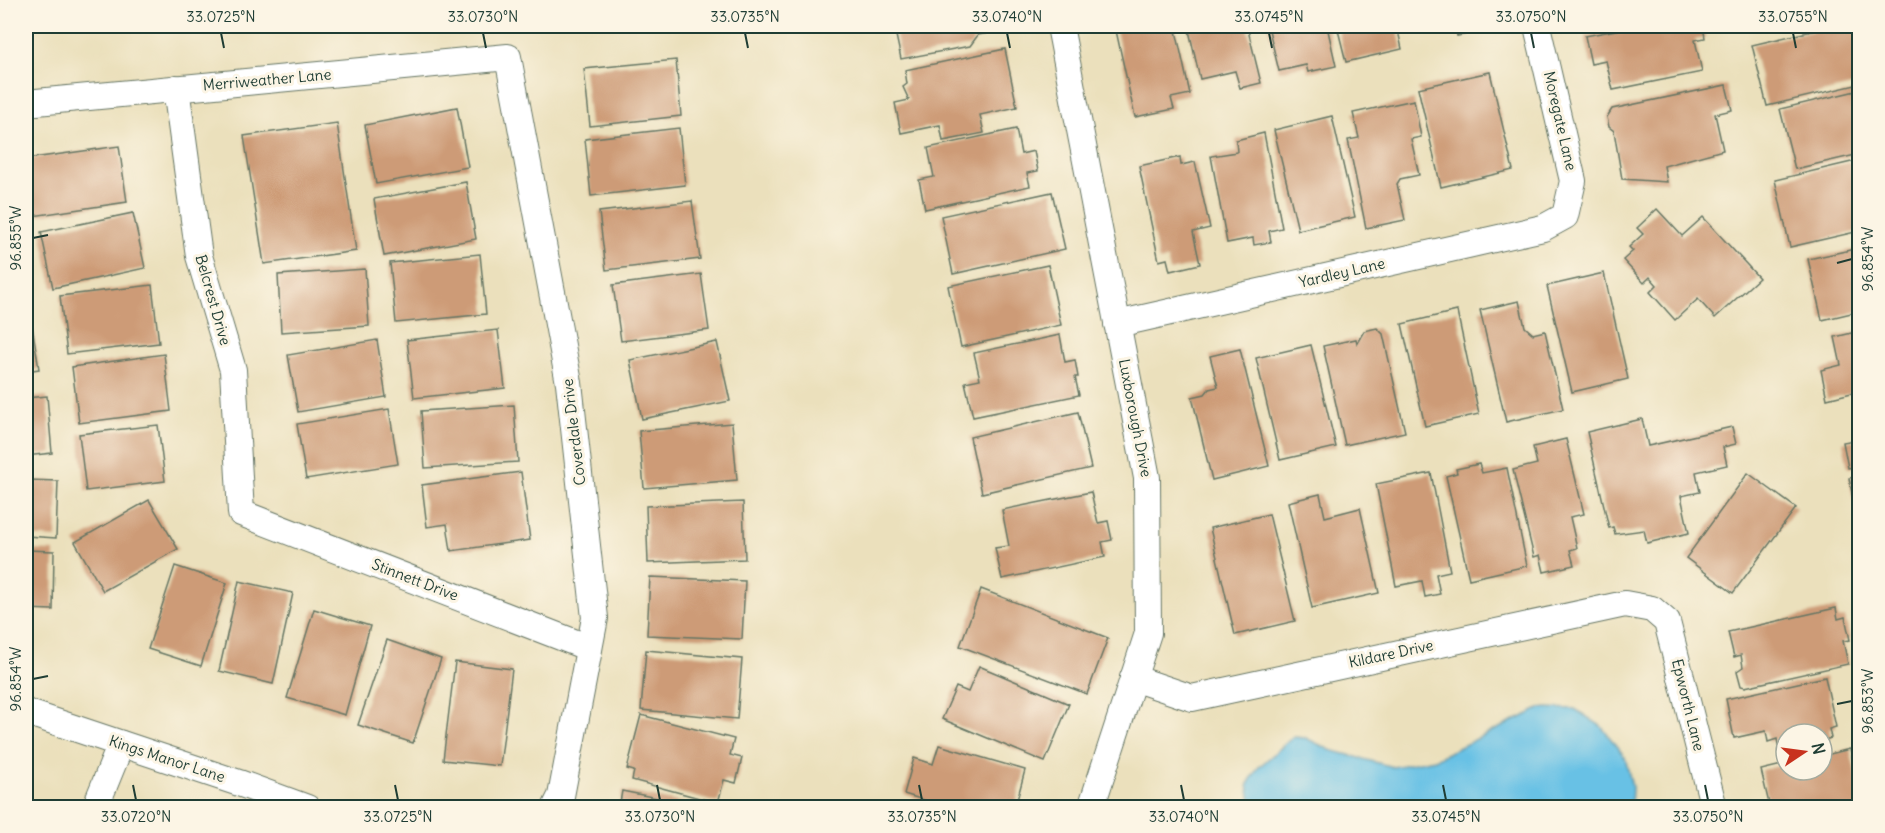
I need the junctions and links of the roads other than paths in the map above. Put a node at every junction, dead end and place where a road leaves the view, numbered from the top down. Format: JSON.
{"nodes":[{"id":1,"x":1060,"y":26,"type":"edge"},
{"id":2,"x":1538,"y":26,"type":"edge"},
{"id":3,"x":508,"y":57,"type":"joint"},
{"id":4,"x":176,"y":88,"type":"junction"},
{"id":5,"x":26,"y":103,"type":"edge"},
{"id":6,"x":1565,"y":216,"type":"joint"},
{"id":7,"x":1117,"y":324,"type":"junction"},
{"id":8,"x":241,"y":513,"type":"joint"},
{"id":9,"x":1652,"y":609,"type":"joint"},
{"id":10,"x":589,"y":648,"type":"junction"},
{"id":11,"x":1133,"y":678,"type":"junction"},
{"id":12,"x":26,"y":712,"type":"edge"},
{"id":13,"x":121,"y":744,"type":"junction"},
{"id":14,"x":95,"y":807,"type":"edge"},
{"id":15,"x":307,"y":807,"type":"edge"},
{"id":16,"x":555,"y":807,"type":"edge"},
{"id":17,"x":1091,"y":807,"type":"edge"},
{"id":18,"x":1714,"y":807,"type":"edge"}],
"edges":[{"from":1,"to":7,"type":"street","name":"Luxborough Drive"},
{"from":2,"to":6,"type":"street","name":"Moregate Lane"},
{"from":3,"to":4,"type":"street","name":"Merriweather Lane"},
{"from":3,"to":10,"type":"street","name":"Coverdale Drive"},
{"from":4,"to":5,"type":"street","name":"Merriweather Lane"},
{"from":4,"to":8,"type":"street","name":"Belcrest Drive"},
{"from":6,"to":7,"type":"street","name":"Yardley Lane"},
{"from":7,"to":11,"type":"street","name":"Luxborough Drive"},
{"from":8,"to":10,"type":"street","name":"Stinnett Drive"},
{"from":9,"to":11,"type":"street","name":"Kildare Drive"},
{"from":9,"to":18,"type":"street","name":"Epworth Lane"},
{"from":10,"to":16,"type":"street","name":"Coverdale Drive"},
{"from":11,"to":17,"type":"street","name":"Luxborough Drive"},
{"from":12,"to":13,"type":"street","name":"Kings Manor Lane"},
{"from":13,"to":14,"type":"street"},
{"from":13,"to":15,"type":"street","name":"Kings Manor Lane"}]}
